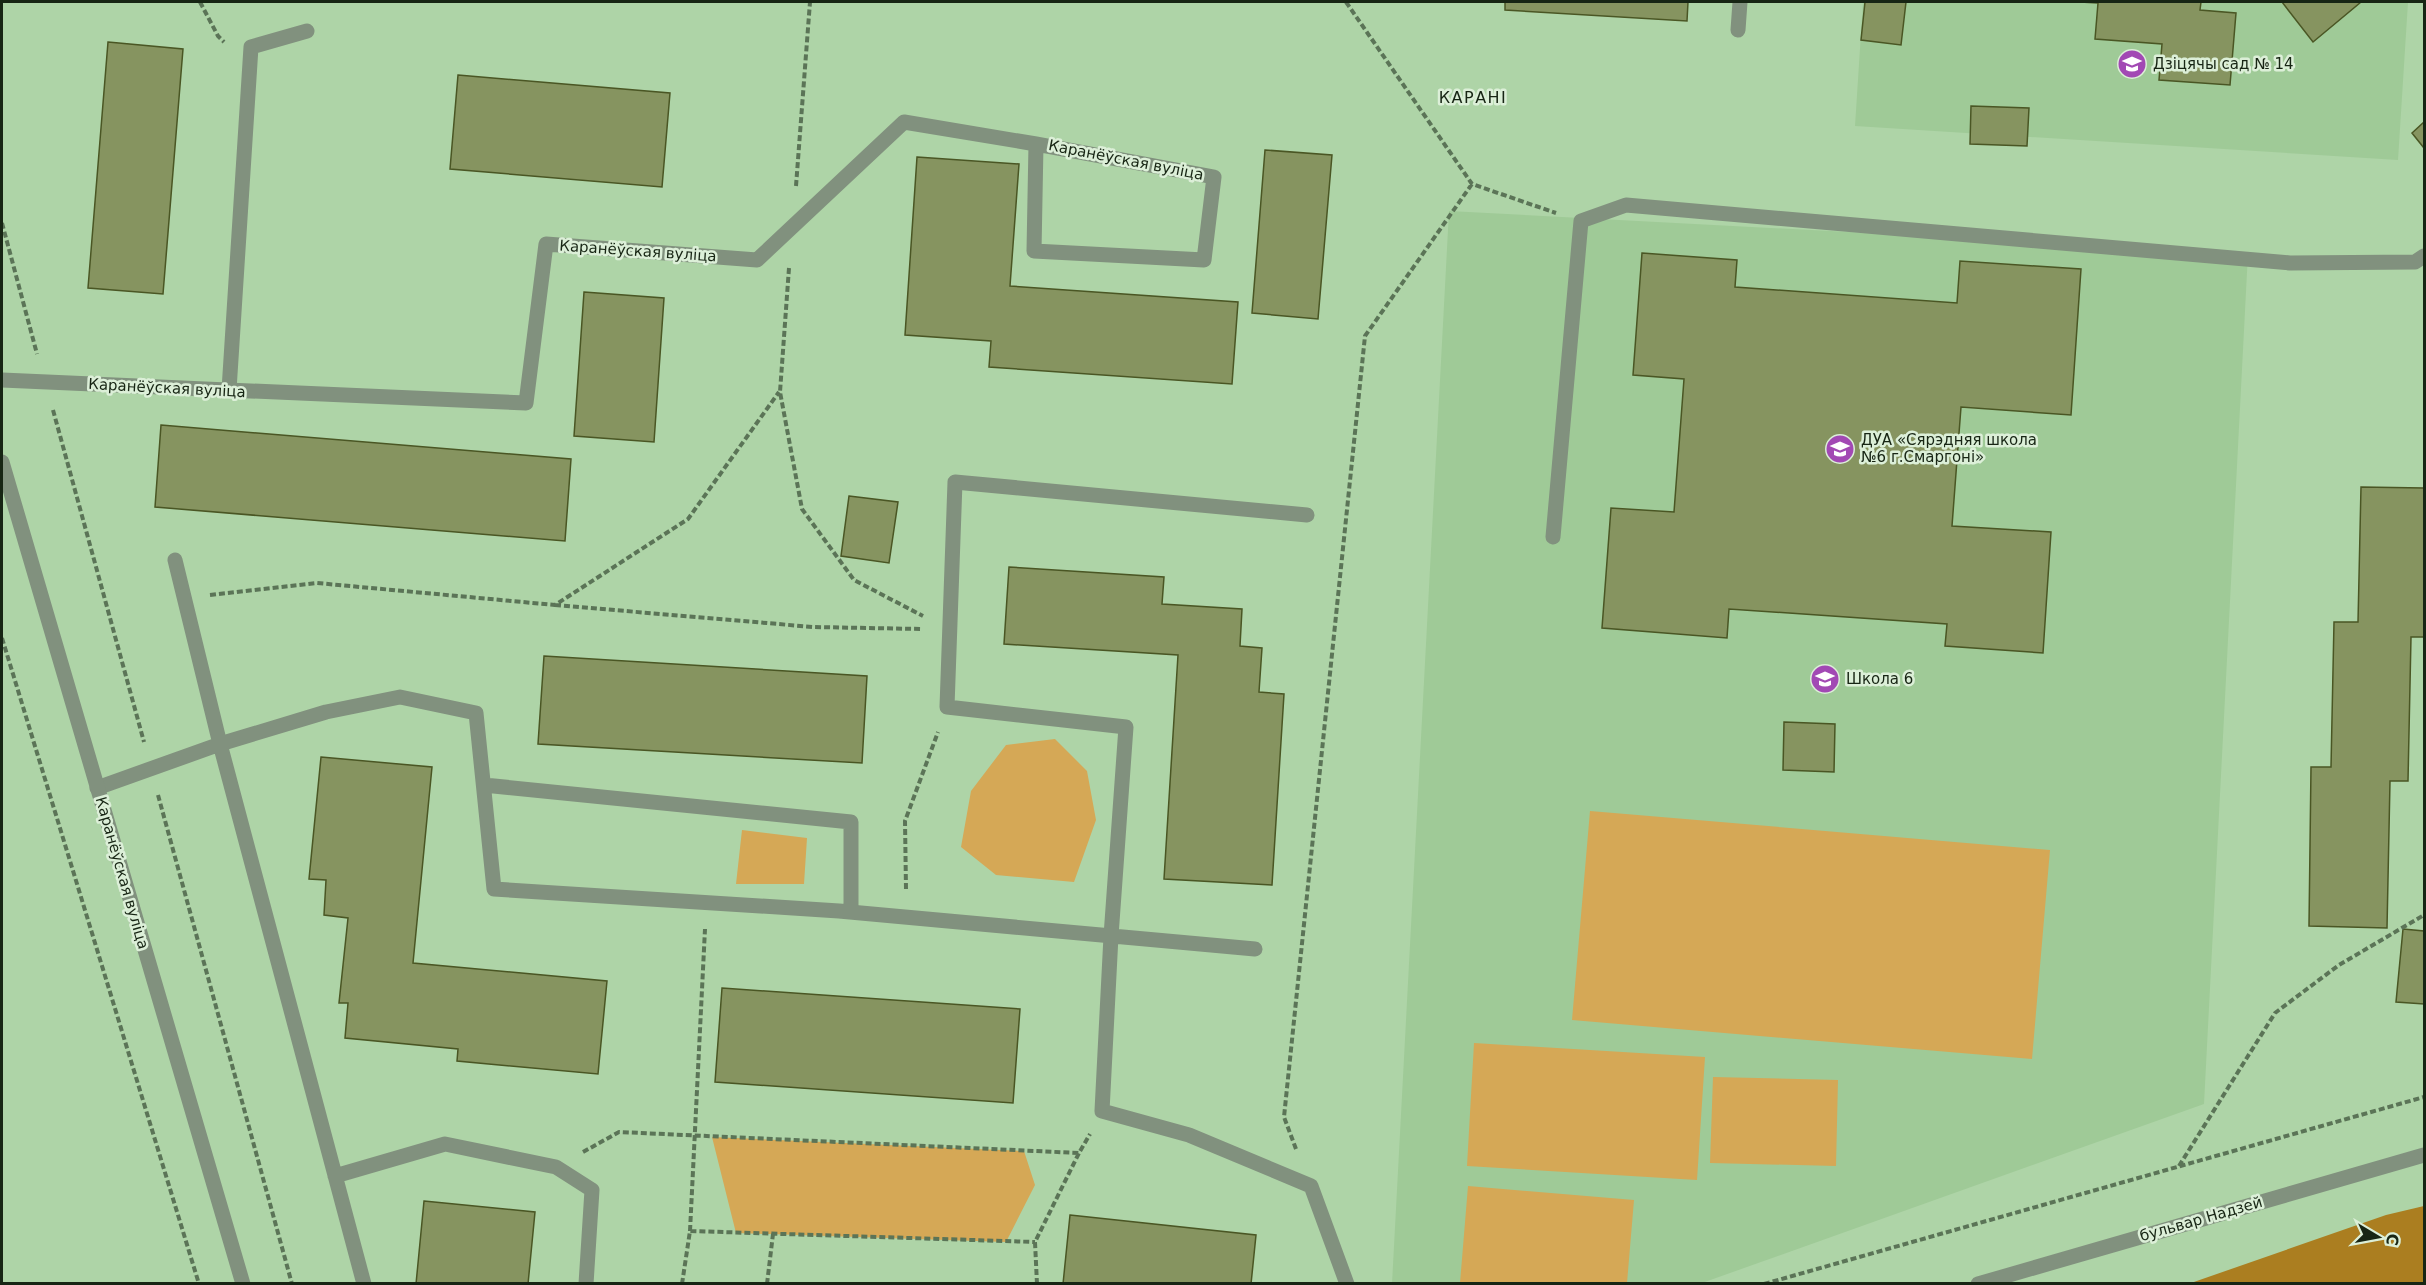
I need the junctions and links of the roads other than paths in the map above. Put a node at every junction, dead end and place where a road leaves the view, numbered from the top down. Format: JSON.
{"nodes":[{"id":1,"x":1740,"y":2,"type":"edge"},
{"id":2,"x":1738,"y":30,"type":"dead end"},
{"id":3,"x":308,"y":31,"type":"dead end"},
{"id":4,"x":1036,"y":144,"type":"junction"},
{"id":5,"x":2424,"y":256,"type":"edge"},
{"id":6,"x":2,"y":380,"type":"edge"},
{"id":7,"x":228,"y":390,"type":"junction"},
{"id":8,"x":2,"y":462,"type":"edge"},
{"id":9,"x":1307,"y":514,"type":"dead end"},
{"id":10,"x":1553,"y":537,"type":"dead end"},
{"id":11,"x":175,"y":560,"type":"dead end"},
{"id":12,"x":220,"y":744,"type":"junction"},
{"id":13,"x":484,"y":785,"type":"junction"},
{"id":14,"x":97,"y":788,"type":"junction"},
{"id":15,"x":851,"y":912,"type":"junction"},
{"id":16,"x":1111,"y":936,"type":"junction"},
{"id":17,"x":1255,"y":949,"type":"dead end"},
{"id":18,"x":2424,"y":1155,"type":"edge"},
{"id":19,"x":335,"y":1176,"type":"junction"},
{"id":20,"x":243,"y":1284,"type":"edge"},
{"id":21,"x":364,"y":1284,"type":"edge"},
{"id":22,"x":586,"y":1284,"type":"edge"},
{"id":23,"x":1347,"y":1284,"type":"edge"},
{"id":24,"x":1978,"y":1284,"type":"edge"}],
"edges":[{"from":1,"to":2,"type":"street"},
{"from":3,"to":7,"type":"street"},
{"from":4,"to":4,"type":"street","name":"Каранёўская вуліца"},
{"from":4,"to":7,"type":"street","name":"Каранёўская вуліца"},
{"from":5,"to":10,"type":"street"},
{"from":6,"to":7,"type":"street","name":"Каранёўская вуліца"},
{"from":8,"to":14,"type":"street","name":"Каранёўская вуліца"},
{"from":9,"to":16,"type":"street"},
{"from":11,"to":12,"type":"street"},
{"from":12,"to":13,"type":"street"},
{"from":12,"to":14,"type":"street"},
{"from":12,"to":19,"type":"street"},
{"from":13,"to":15,"type":"street"},
{"from":13,"to":15,"type":"street"},
{"from":14,"to":20,"type":"street","name":"Каранёўская вуліца"},
{"from":15,"to":16,"type":"street"},
{"from":16,"to":17,"type":"street"},
{"from":16,"to":23,"type":"street"},
{"from":18,"to":24,"type":"street","name":"бульвар Надзей"},
{"from":19,"to":21,"type":"street"},
{"from":19,"to":22,"type":"street"}]}
